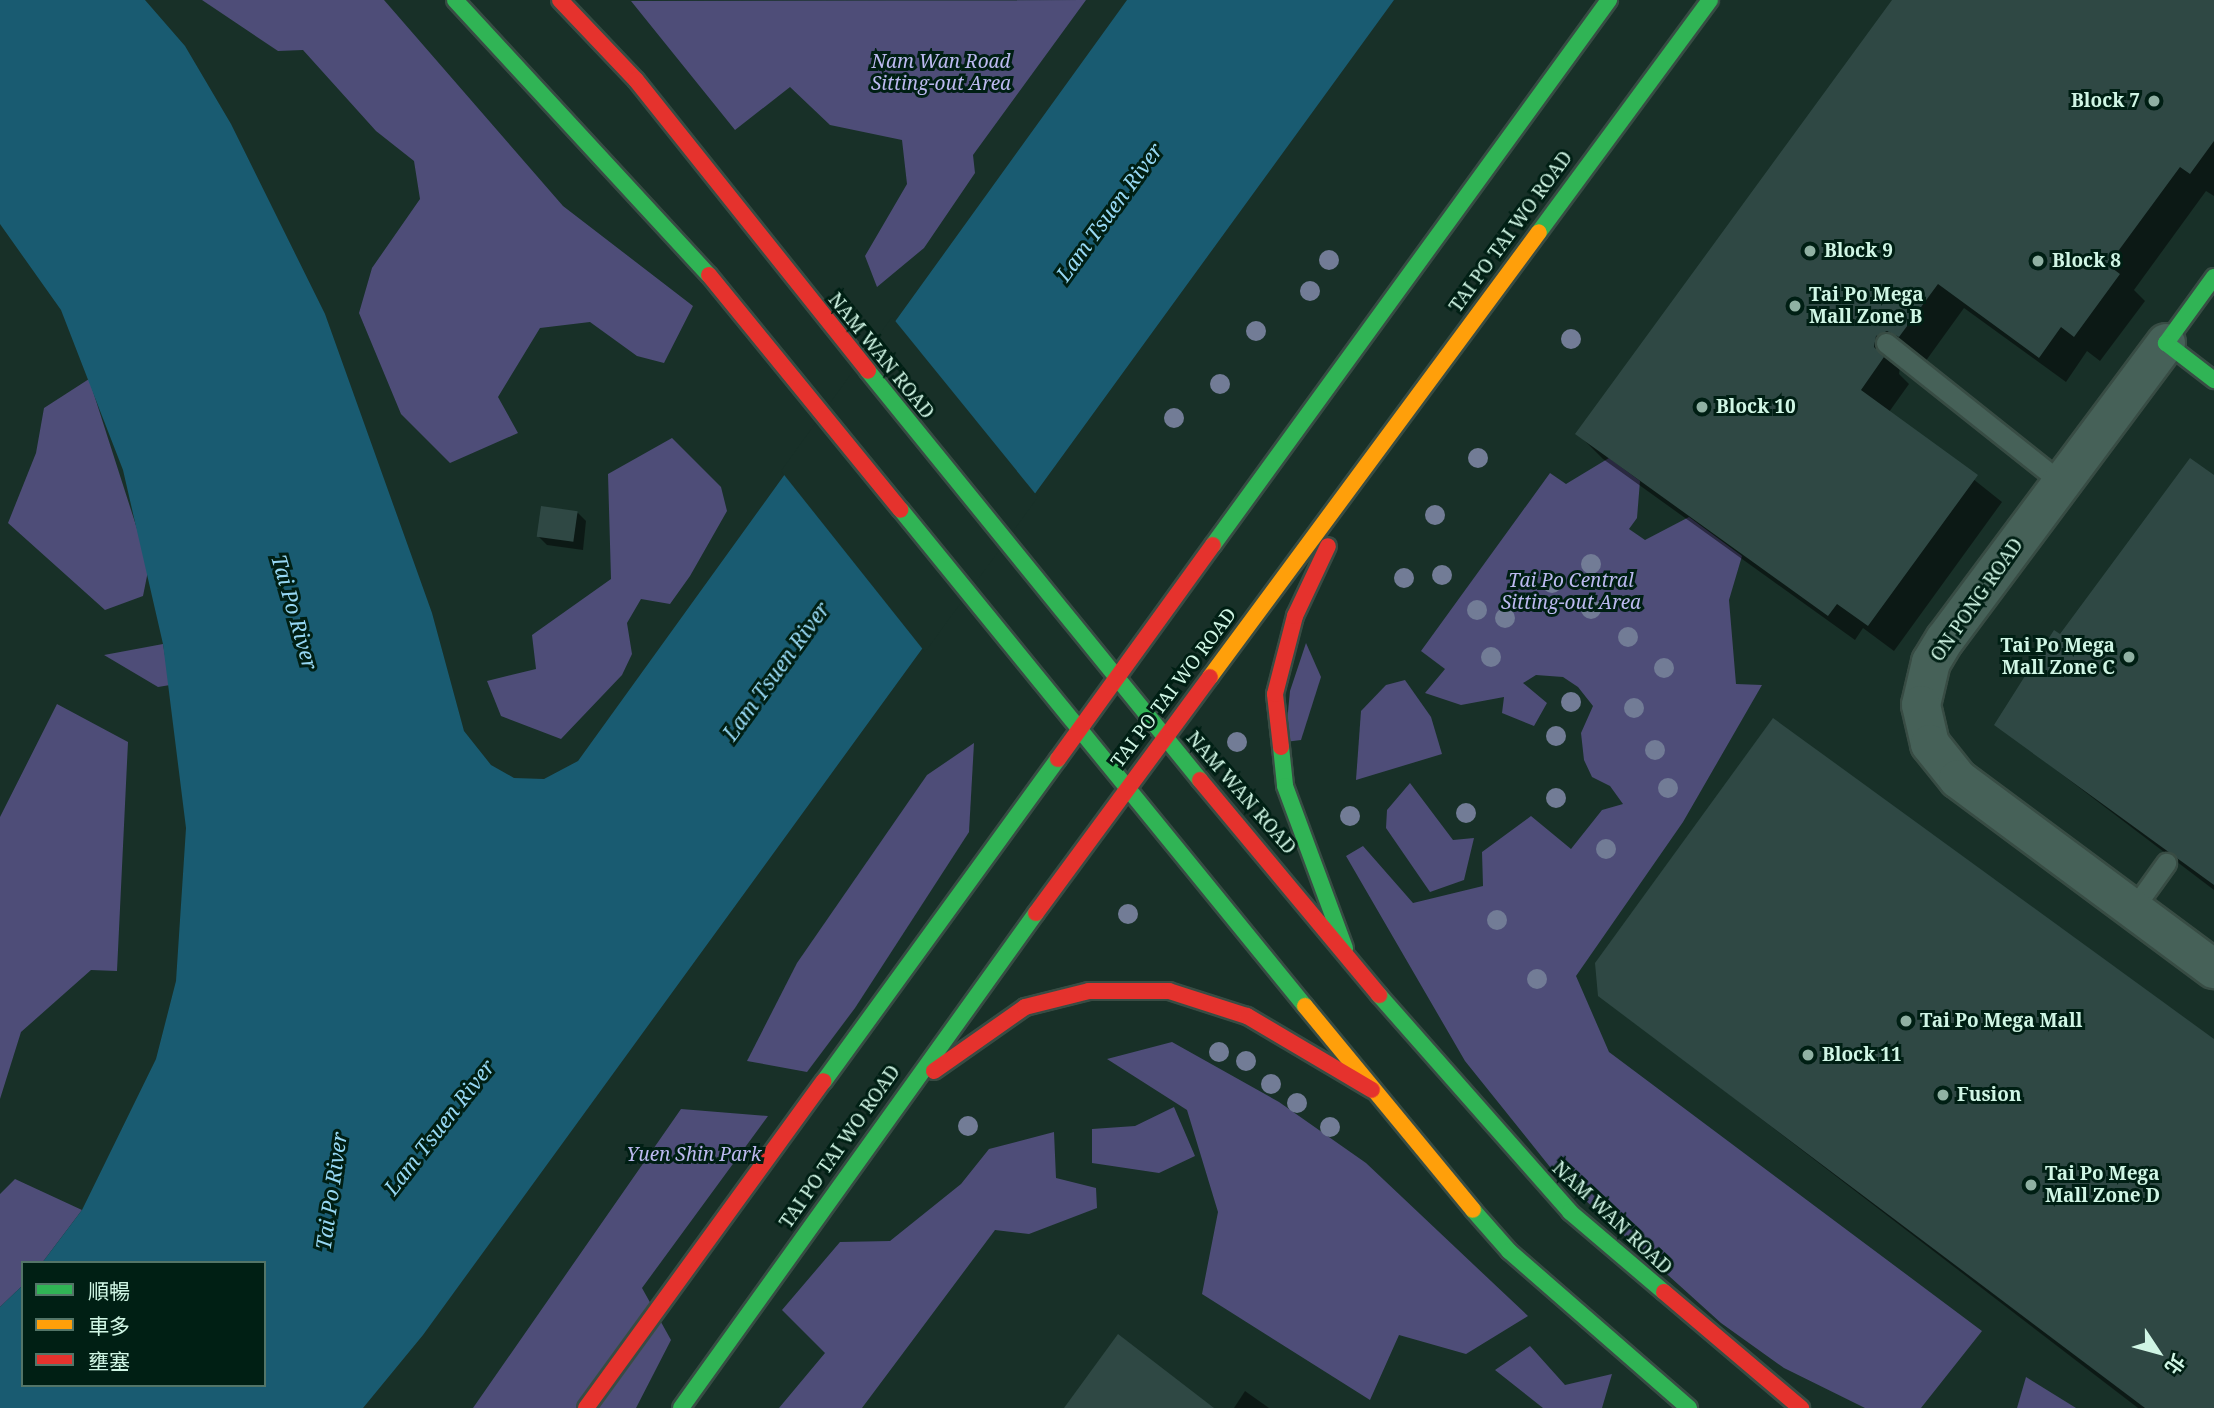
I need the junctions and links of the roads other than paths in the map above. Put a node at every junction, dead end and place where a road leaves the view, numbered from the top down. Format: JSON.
{"nodes":[{"id":1,"x":455,"y":0,"type":"edge"},
{"id":2,"x":560,"y":0,"type":"edge"},
{"id":3,"x":1609,"y":0,"type":"edge"},
{"id":4,"x":1710,"y":0,"type":"edge"},
{"id":5,"x":2214,"y":277,"type":"edge"},
{"id":6,"x":1886,"y":343,"type":"dead end"},
{"id":7,"x":2166,"y":343,"type":"junction"},
{"id":8,"x":2214,"y":380,"type":"edge"},
{"id":9,"x":1365,"y":468,"type":"junction"},
{"id":10,"x":2062,"y":483,"type":"junction"},
{"id":11,"x":1115,"y":680,"type":"junction"},
{"id":12,"x":1077,"y":731,"type":"junction"},
{"id":13,"x":1165,"y":737,"type":"junction"},
{"id":14,"x":1126,"y":788,"type":"junction"},
{"id":15,"x":2166,"y":863,"type":"dead end"},
{"id":16,"x":2133,"y":909,"type":"junction"},
{"id":17,"x":1345,"y":948,"type":"junction"},
{"id":18,"x":2214,"y":969,"type":"edge"},
{"id":19,"x":1372,"y":1090,"type":"junction"},
{"id":20,"x":898,"y":1099,"type":"junction"},
{"id":21,"x":586,"y":1408,"type":"edge"},
{"id":22,"x":681,"y":1408,"type":"edge"},
{"id":23,"x":1689,"y":1408,"type":"edge"},
{"id":24,"x":1801,"y":1408,"type":"edge"}],
"edges":[{"from":1,"to":12,"type":"main road"},
{"from":2,"to":11,"type":"main road","name":"NAM WAN ROAD"},
{"from":3,"to":11,"type":"main road"},
{"from":4,"to":9,"type":"main road","name":"TAI PO TAI WO ROAD"},
{"from":5,"to":7,"type":"main road","name":"ON PONG ROAD"},
{"from":6,"to":10,"type":"lane"},
{"from":7,"to":8,"type":"main road"},
{"from":7,"to":10,"type":"street","name":"ON PONG ROAD"},
{"from":9,"to":13,"type":"main road","name":"TAI PO TAI WO ROAD"},
{"from":9,"to":17,"type":"main road"},
{"from":10,"to":16,"type":"street","name":"ON PONG ROAD"},
{"from":11,"to":12,"type":"main road"},
{"from":11,"to":13,"type":"main road","name":"NAM WAN ROAD"},
{"from":12,"to":14,"type":"main road"},
{"from":12,"to":21,"type":"main road"},
{"from":13,"to":14,"type":"main road","name":"TAI PO TAI WO ROAD"},
{"from":13,"to":17,"type":"main road","name":"NAM WAN ROAD"},
{"from":14,"to":19,"type":"main road"},
{"from":14,"to":20,"type":"main road","name":"TAI PO TAI WO ROAD"},
{"from":15,"to":16,"type":"lane"},
{"from":16,"to":18,"type":"street","name":"ON PONG ROAD"},
{"from":17,"to":24,"type":"main road","name":"NAM WAN ROAD"},
{"from":19,"to":20,"type":"main road"},
{"from":19,"to":23,"type":"main road"},
{"from":20,"to":22,"type":"main road","name":"TAI PO TAI WO ROAD"}]}
